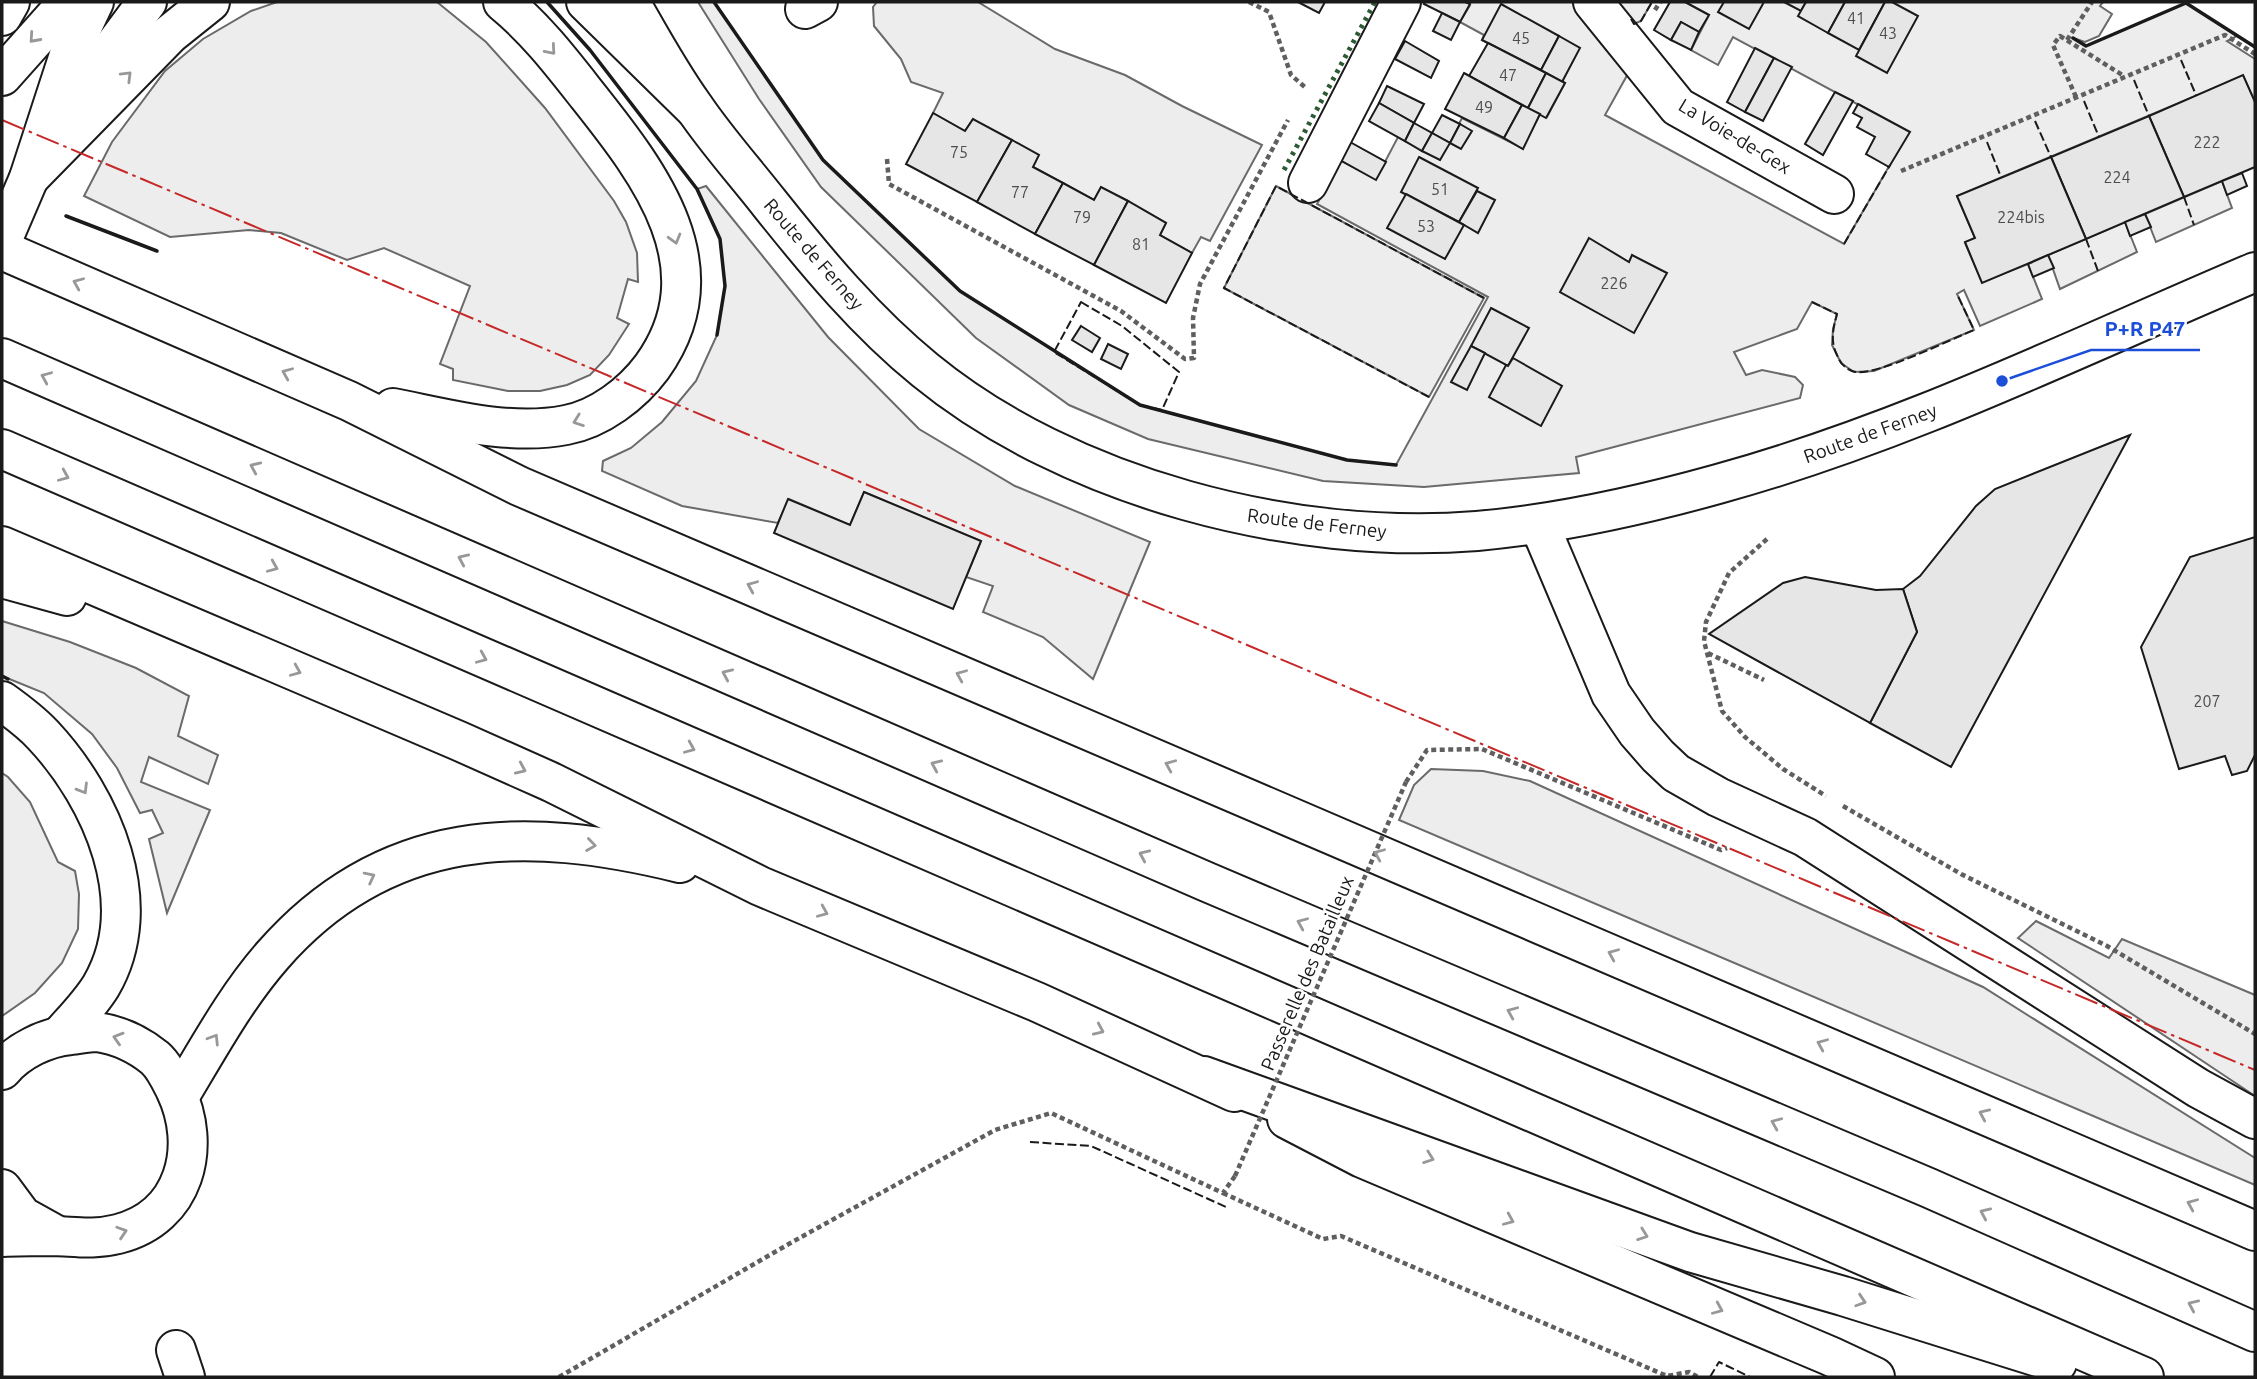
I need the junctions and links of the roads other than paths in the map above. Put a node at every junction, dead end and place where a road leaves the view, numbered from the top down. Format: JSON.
{"nodes":[{"id":1,"x":10,"y":2,"type":"edge"},
{"id":2,"x":68,"y":2,"type":"edge"},
{"id":3,"x":94,"y":2,"type":"edge"},
{"id":4,"x":147,"y":2,"type":"edge"},
{"id":5,"x":210,"y":2,"type":"edge"},
{"id":6,"x":503,"y":2,"type":"edge"},
{"id":7,"x":586,"y":2,"type":"edge"},
{"id":8,"x":630,"y":2,"type":"edge"},
{"id":9,"x":1401,"y":2,"type":"edge"},
{"id":10,"x":1593,"y":2,"type":"edge"},
{"id":11,"x":2,"y":16,"type":"edge"},
{"id":12,"x":2,"y":76,"type":"edge"},
{"id":13,"x":694,"y":108,"type":"junction"},
{"id":14,"x":29,"y":178,"type":"junction"},
{"id":15,"x":1308,"y":183,"type":"dead end"},
{"id":16,"x":1834,"y":194,"type":"dead end"},
{"id":17,"x":2,"y":241,"type":"edge"},
{"id":18,"x":2,"y":250,"type":"edge"},
{"id":19,"x":2255,"y":272,"type":"edge"},
{"id":20,"x":2,"y":358,"type":"edge"},
{"id":21,"x":349,"y":401,"type":"junction"},
{"id":22,"x":2,"y":449,"type":"edge"},
{"id":23,"x":1539,"y":524,"type":"junction"},
{"id":24,"x":2,"y":546,"type":"edge"},
{"id":25,"x":2,"y":578,"type":"edge"},
{"id":26,"x":233,"y":644,"type":"junction"},
{"id":27,"x":2,"y":701,"type":"edge"},
{"id":28,"x":760,"y":886,"type":"junction"},
{"id":29,"x":60,"y":1036,"type":"junction"},
{"id":30,"x":2,"y":1070,"type":"edge"},
{"id":31,"x":1204,"y":1076,"type":"junction"},
{"id":32,"x":178,"y":1097,"type":"junction"},
{"id":33,"x":2255,"y":1119,"type":"edge"},
{"id":34,"x":2,"y":1189,"type":"edge"},
{"id":35,"x":2255,"y":1231,"type":"edge"},
{"id":36,"x":58,"y":1236,"type":"junction"},
{"id":37,"x":2,"y":1237,"type":"edge"},
{"id":38,"x":2255,"y":1332,"type":"edge"},
{"id":39,"x":1875,"y":1377,"type":"edge"},
{"id":40,"x":2102,"y":1377,"type":"edge"},
{"id":41,"x":2144,"y":1377,"type":"edge"}],
"edges":[{"from":1,"to":11,"type":"main road"},
{"from":2,"to":12,"type":"main road","one_way":true},
{"from":3,"to":14,"type":"main road"},
{"from":4,"to":14,"type":"main road"},
{"from":14,"to":5,"type":"main road","one_way":true},
{"from":6,"to":21,"type":"main road","one_way":true},
{"from":7,"to":13,"type":"main road"},
{"from":8,"to":13,"type":"main road","name":"Route de Ferney"},
{"from":9,"to":15,"type":"main road"},
{"from":10,"to":16,"type":"main road","name":"La Voie-de-Gex"},
{"from":13,"to":23,"type":"main road","name":"Route de Ferney"},
{"from":14,"to":17,"type":"main road"},
{"from":21,"to":18,"type":"main road","one_way":true},
{"from":19,"to":23,"type":"main road","name":"Route de Ferney"},
{"from":38,"to":20,"type":"main road","one_way":true},
{"from":35,"to":21,"type":"main road","one_way":true},
{"from":22,"to":41,"type":"main road","one_way":true},
{"from":23,"to":33,"type":"main road"},
{"from":24,"to":26,"type":"main road"},
{"from":25,"to":26,"type":"main road"},
{"from":26,"to":28,"type":"main road","one_way":true},
{"from":27,"to":29,"type":"main road","one_way":true},
{"from":28,"to":31,"type":"main road","one_way":true},
{"from":32,"to":28,"type":"main road","one_way":true},
{"from":29,"to":30,"type":"main road"},
{"from":32,"to":29,"type":"main road","one_way":true},
{"from":31,"to":39,"type":"main road","one_way":true},
{"from":31,"to":40,"type":"main road","one_way":true},
{"from":36,"to":32,"type":"main road","one_way":true},
{"from":34,"to":36,"type":"main road"},
{"from":36,"to":37,"type":"main road"}]}
